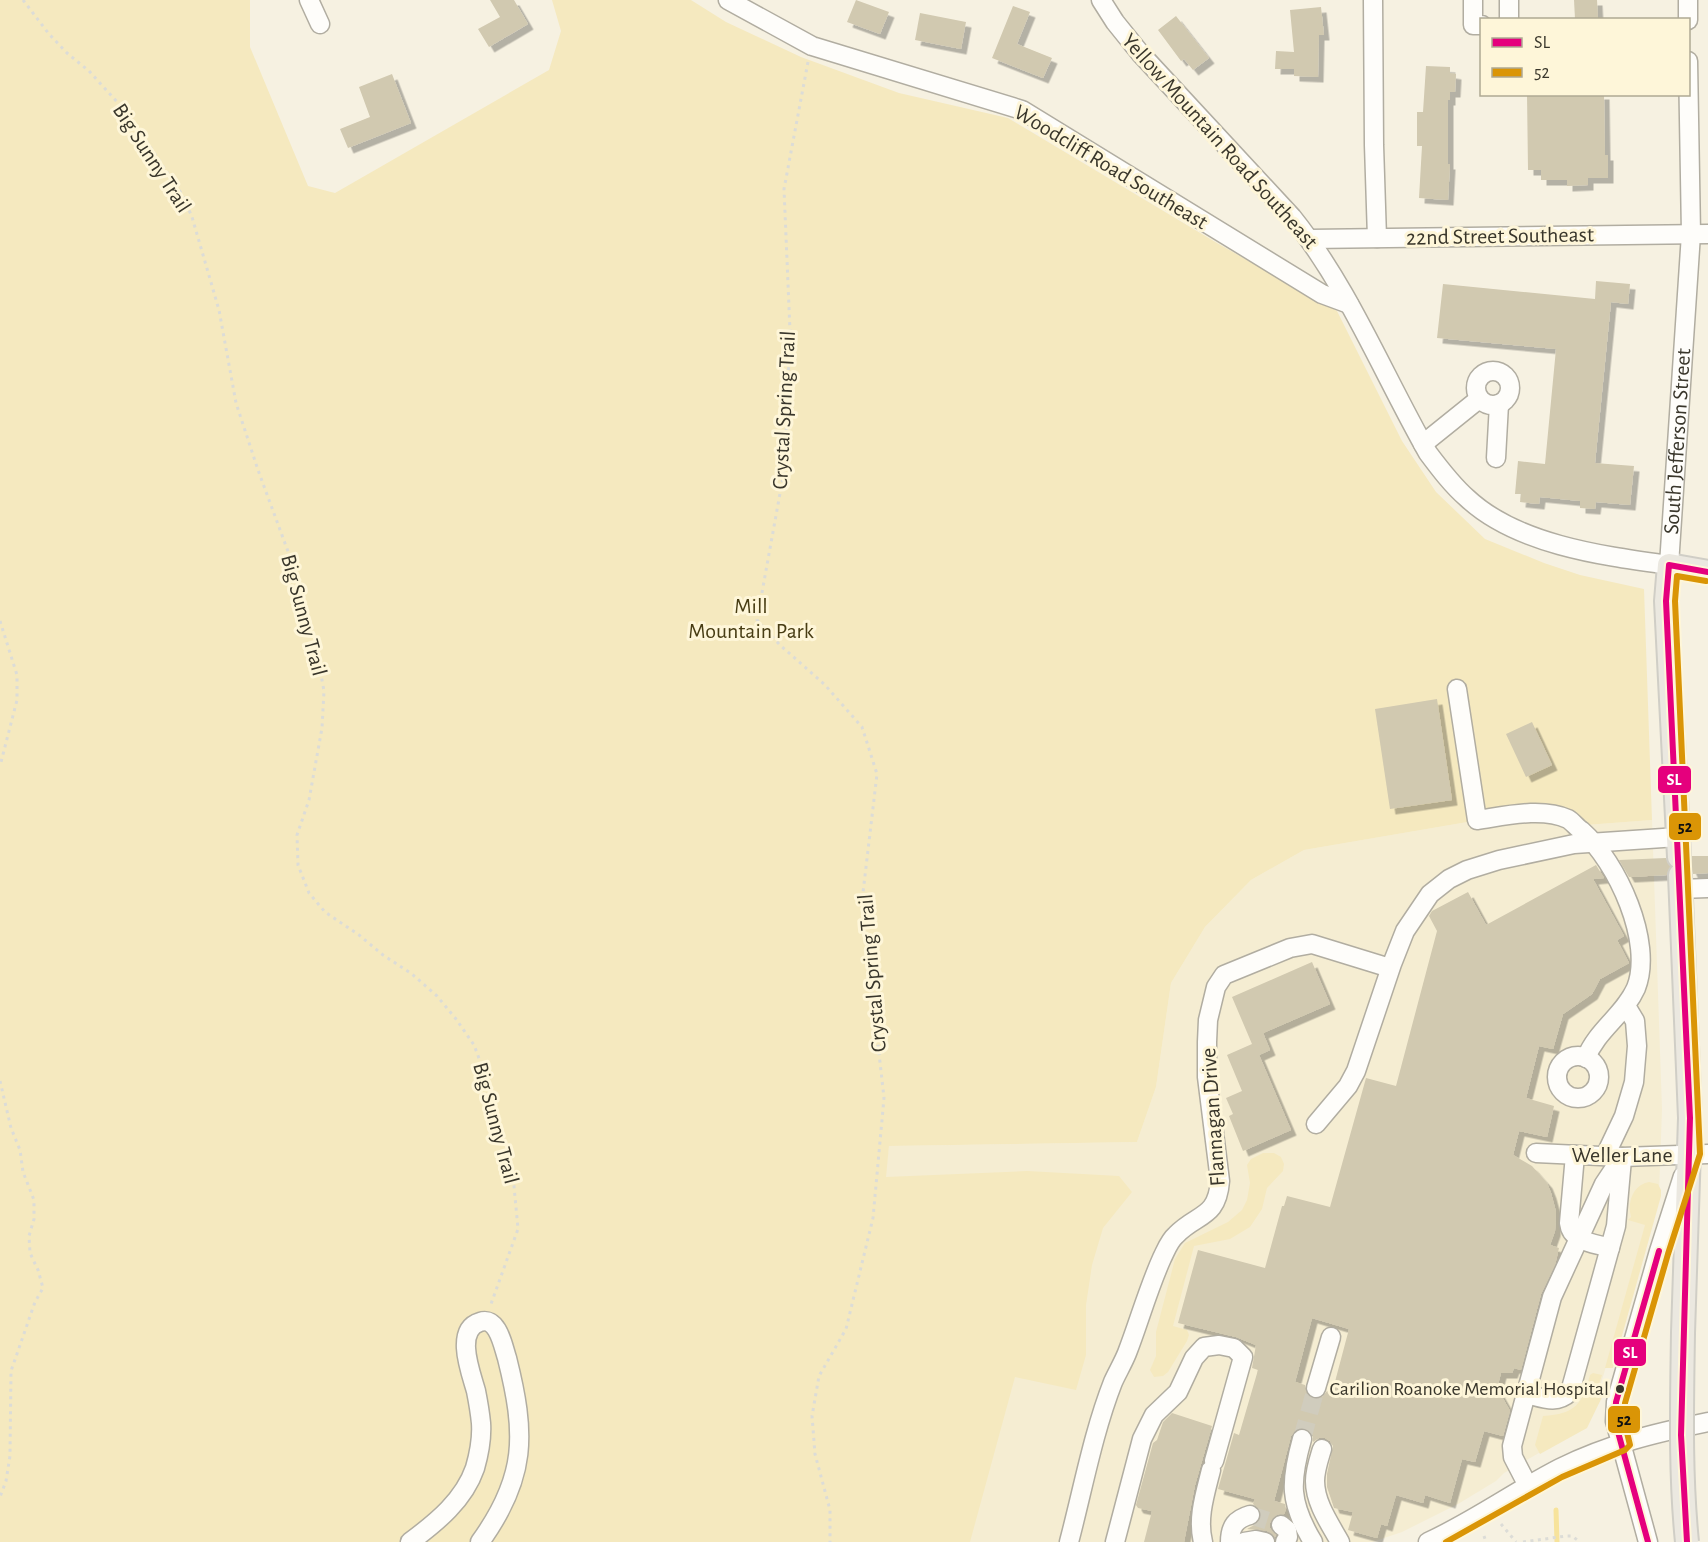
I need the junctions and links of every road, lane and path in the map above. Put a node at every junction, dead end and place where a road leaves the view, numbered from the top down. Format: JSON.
{"nodes":[{"id":1,"x":23,"y":0,"type":"edge"},
{"id":2,"x":309,"y":0,"type":"edge"},
{"id":3,"x":728,"y":0,"type":"edge"},
{"id":4,"x":1101,"y":0,"type":"edge"},
{"id":5,"x":1373,"y":0,"type":"edge"},
{"id":6,"x":1473,"y":0,"type":"edge"},
{"id":7,"x":1509,"y":0,"type":"edge"},
{"id":8,"x":1688,"y":0,"type":"edge"},
{"id":9,"x":1509,"y":18,"type":"edge"},
{"id":10,"x":1688,"y":18,"type":"edge"},
{"id":11,"x":320,"y":24,"type":"dead end"},
{"id":12,"x":1480,"y":25,"type":"edge"},
{"id":13,"x":812,"y":46,"type":"junction"},
{"id":14,"x":1690,"y":78,"type":"edge"},
{"id":15,"x":1699,"y":234,"type":"edge"},
{"id":16,"x":1377,"y":238,"type":"junction"},
{"id":17,"x":1310,"y":239,"type":"junction"},
{"id":18,"x":1349,"y":304,"type":"junction"},
{"id":19,"x":1479,"y":399,"type":"junction"},
{"id":20,"x":1499,"y":404,"type":"junction"},
{"id":21,"x":1423,"y":444,"type":"junction"},
{"id":22,"x":1496,"y":458,"type":"dead end"},
{"id":23,"x":1669,"y":565,"type":"junction"},
{"id":24,"x":1708,"y":572,"type":"edge"},
{"id":25,"x":0,"y":621,"type":"edge"},
{"id":26,"x":1457,"y":689,"type":"dead end"},
{"id":27,"x":0,"y":766,"type":"edge"},
{"id":28,"x":1594,"y":842,"type":"junction"},
{"id":29,"x":1680,"y":864,"type":"junction"},
{"id":30,"x":1708,"y":888,"type":"edge"},
{"id":31,"x":1390,"y":968,"type":"junction"},
{"id":32,"x":1626,"y":1006,"type":"junction"},
{"id":33,"x":1586,"y":1058,"type":"dead end"},
{"id":34,"x":0,"y":1081,"type":"edge"},
{"id":35,"x":1316,"y":1124,"type":"dead end"},
{"id":36,"x":1536,"y":1153,"type":"dead end"},
{"id":37,"x":1699,"y":1154,"type":"edge"},
{"id":38,"x":1575,"y":1155,"type":"junction"},
{"id":39,"x":1613,"y":1156,"type":"junction"},
{"id":40,"x":1588,"y":1219,"type":"junction"},
{"id":41,"x":1616,"y":1226,"type":"junction"},
{"id":42,"x":1579,"y":1239,"type":"junction"},
{"id":43,"x":1610,"y":1248,"type":"junction"},
{"id":44,"x":485,"y":1321,"type":"junction"},
{"id":45,"x":1331,"y":1337,"type":"dead end"},
{"id":46,"x":1316,"y":1388,"type":"tunnel mouth"},
{"id":47,"x":1527,"y":1394,"type":"junction"},
{"id":48,"x":1708,"y":1422,"type":"edge"},
{"id":49,"x":1302,"y":1439,"type":"tunnel mouth"},
{"id":50,"x":1620,"y":1442,"type":"junction"},
{"id":51,"x":1322,"y":1449,"type":"tunnel mouth"},
{"id":52,"x":1528,"y":1486,"type":"junction"},
{"id":53,"x":0,"y":1497,"type":"edge"},
{"id":54,"x":1251,"y":1515,"type":"dead end"},
{"id":55,"x":1501,"y":1524,"type":"dead end"},
{"id":56,"x":1647,"y":1535,"type":"edge"},
{"id":57,"x":1484,"y":1536,"type":"dead end"},
{"id":58,"x":1437,"y":1540,"type":"edge"},
{"id":59,"x":410,"y":1542,"type":"edge"},
{"id":60,"x":480,"y":1542,"type":"edge"},
{"id":61,"x":830,"y":1542,"type":"edge"},
{"id":62,"x":1069,"y":1542,"type":"edge"},
{"id":63,"x":1115,"y":1542,"type":"edge"},
{"id":64,"x":1203,"y":1542,"type":"edge"},
{"id":65,"x":1230,"y":1542,"type":"edge"},
{"id":66,"x":1244,"y":1542,"type":"edge"},
{"id":67,"x":1265,"y":1542,"type":"edge"},
{"id":68,"x":1313,"y":1542,"type":"edge"},
{"id":69,"x":1340,"y":1542,"type":"edge"},
{"id":70,"x":1486,"y":1542,"type":"edge"},
{"id":71,"x":1516,"y":1542,"type":"edge"},
{"id":72,"x":1523,"y":1542,"type":"edge"},
{"id":73,"x":1580,"y":1542,"type":"edge"},
{"id":74,"x":1687,"y":1542,"type":"edge"}],
"edges":[{"from":1,"to":44,"type":"path","name":"Big Sunny Trail"},
{"from":2,"to":11,"type":"street"},
{"from":3,"to":13,"type":"street","name":"Woodcliff Road Southeast"},
{"from":4,"to":17,"type":"street","name":"Yellow Mountain Road Southeast"},
{"from":5,"to":16,"type":"street"},
{"from":6,"to":12,"type":"street"},
{"from":7,"to":9,"type":"street"},
{"from":8,"to":10,"type":"street"},
{"from":13,"to":18,"type":"street","name":"Woodcliff Road Southeast"},
{"from":13,"to":61,"type":"path","name":"Crystal Spring Trail"},
{"from":14,"to":15,"type":"street","name":"South Jefferson Street"},
{"from":15,"to":16,"type":"street","name":"22nd Street Southeast"},
{"from":15,"to":23,"type":"street","name":"South Jefferson Street"},
{"from":16,"to":17,"type":"street","name":"22nd Street Southeast"},
{"from":17,"to":18,"type":"street","name":"Yellow Mountain Road Southeast"},
{"from":18,"to":21,"type":"street","name":"Yellow Mountain Road Southeast"},
{"from":19,"to":20,"type":"street"},
{"from":19,"to":20,"type":"street"},
{"from":19,"to":21,"type":"street"},
{"from":20,"to":22,"type":"street"},
{"from":21,"to":23,"type":"street","name":"Yellow Mountain Road Southeast"},
{"from":23,"to":24,"type":"main road"},
{"from":23,"to":29,"type":"main road","name":"South Jefferson Street"},
{"from":25,"to":27,"type":"path"},
{"from":26,"to":28,"type":"street"},
{"from":28,"to":29,"type":"street"},
{"from":28,"to":31,"type":"street"},
{"from":28,"to":32,"type":"street"},
{"from":29,"to":30,"type":"street"},
{"from":29,"to":37,"type":"main road","name":"South Jefferson Street"},
{"from":31,"to":35,"type":"street"},
{"from":31,"to":62,"type":"street","name":"Flannagan Drive"},
{"from":32,"to":33,"type":"street"},
{"from":32,"to":39,"type":"street"},
{"from":34,"to":53,"type":"path"},
{"from":36,"to":38,"type":"street","name":"Weller Lane"},
{"from":37,"to":39,"type":"street","name":"Weller Lane"},
{"from":37,"to":50,"type":"street"},
{"from":37,"to":74,"type":"main road","name":"South Jefferson Street","bridge":true},
{"from":38,"to":39,"type":"street","name":"Weller Lane"},
{"from":38,"to":42,"type":"street"},
{"from":39,"to":40,"type":"street"},
{"from":39,"to":41,"type":"street"},
{"from":40,"to":41,"type":"street"},
{"from":40,"to":42,"type":"street"},
{"from":41,"to":43,"type":"street"},
{"from":42,"to":43,"type":"street"},
{"from":42,"to":47,"type":"street"},
{"from":43,"to":47,"type":"street"},
{"from":44,"to":59,"type":"street"},
{"from":44,"to":60,"type":"street"},
{"from":45,"to":46,"type":"street"},
{"from":47,"to":52,"type":"street"},
{"from":48,"to":50,"type":"street"},
{"from":49,"to":68,"type":"street"},
{"from":50,"to":52,"type":"street"},
{"from":50,"to":56,"type":"street"},
{"from":51,"to":69,"type":"street"},
{"from":52,"to":58,"type":"street"},
{"from":54,"to":65,"type":"street"},
{"from":55,"to":71,"type":"path"},
{"from":57,"to":70,"type":"path"},
{"from":63,"to":64,"type":"street"},
{"from":66,"to":67,"type":"street"},
{"from":72,"to":73,"type":"path"}]}
